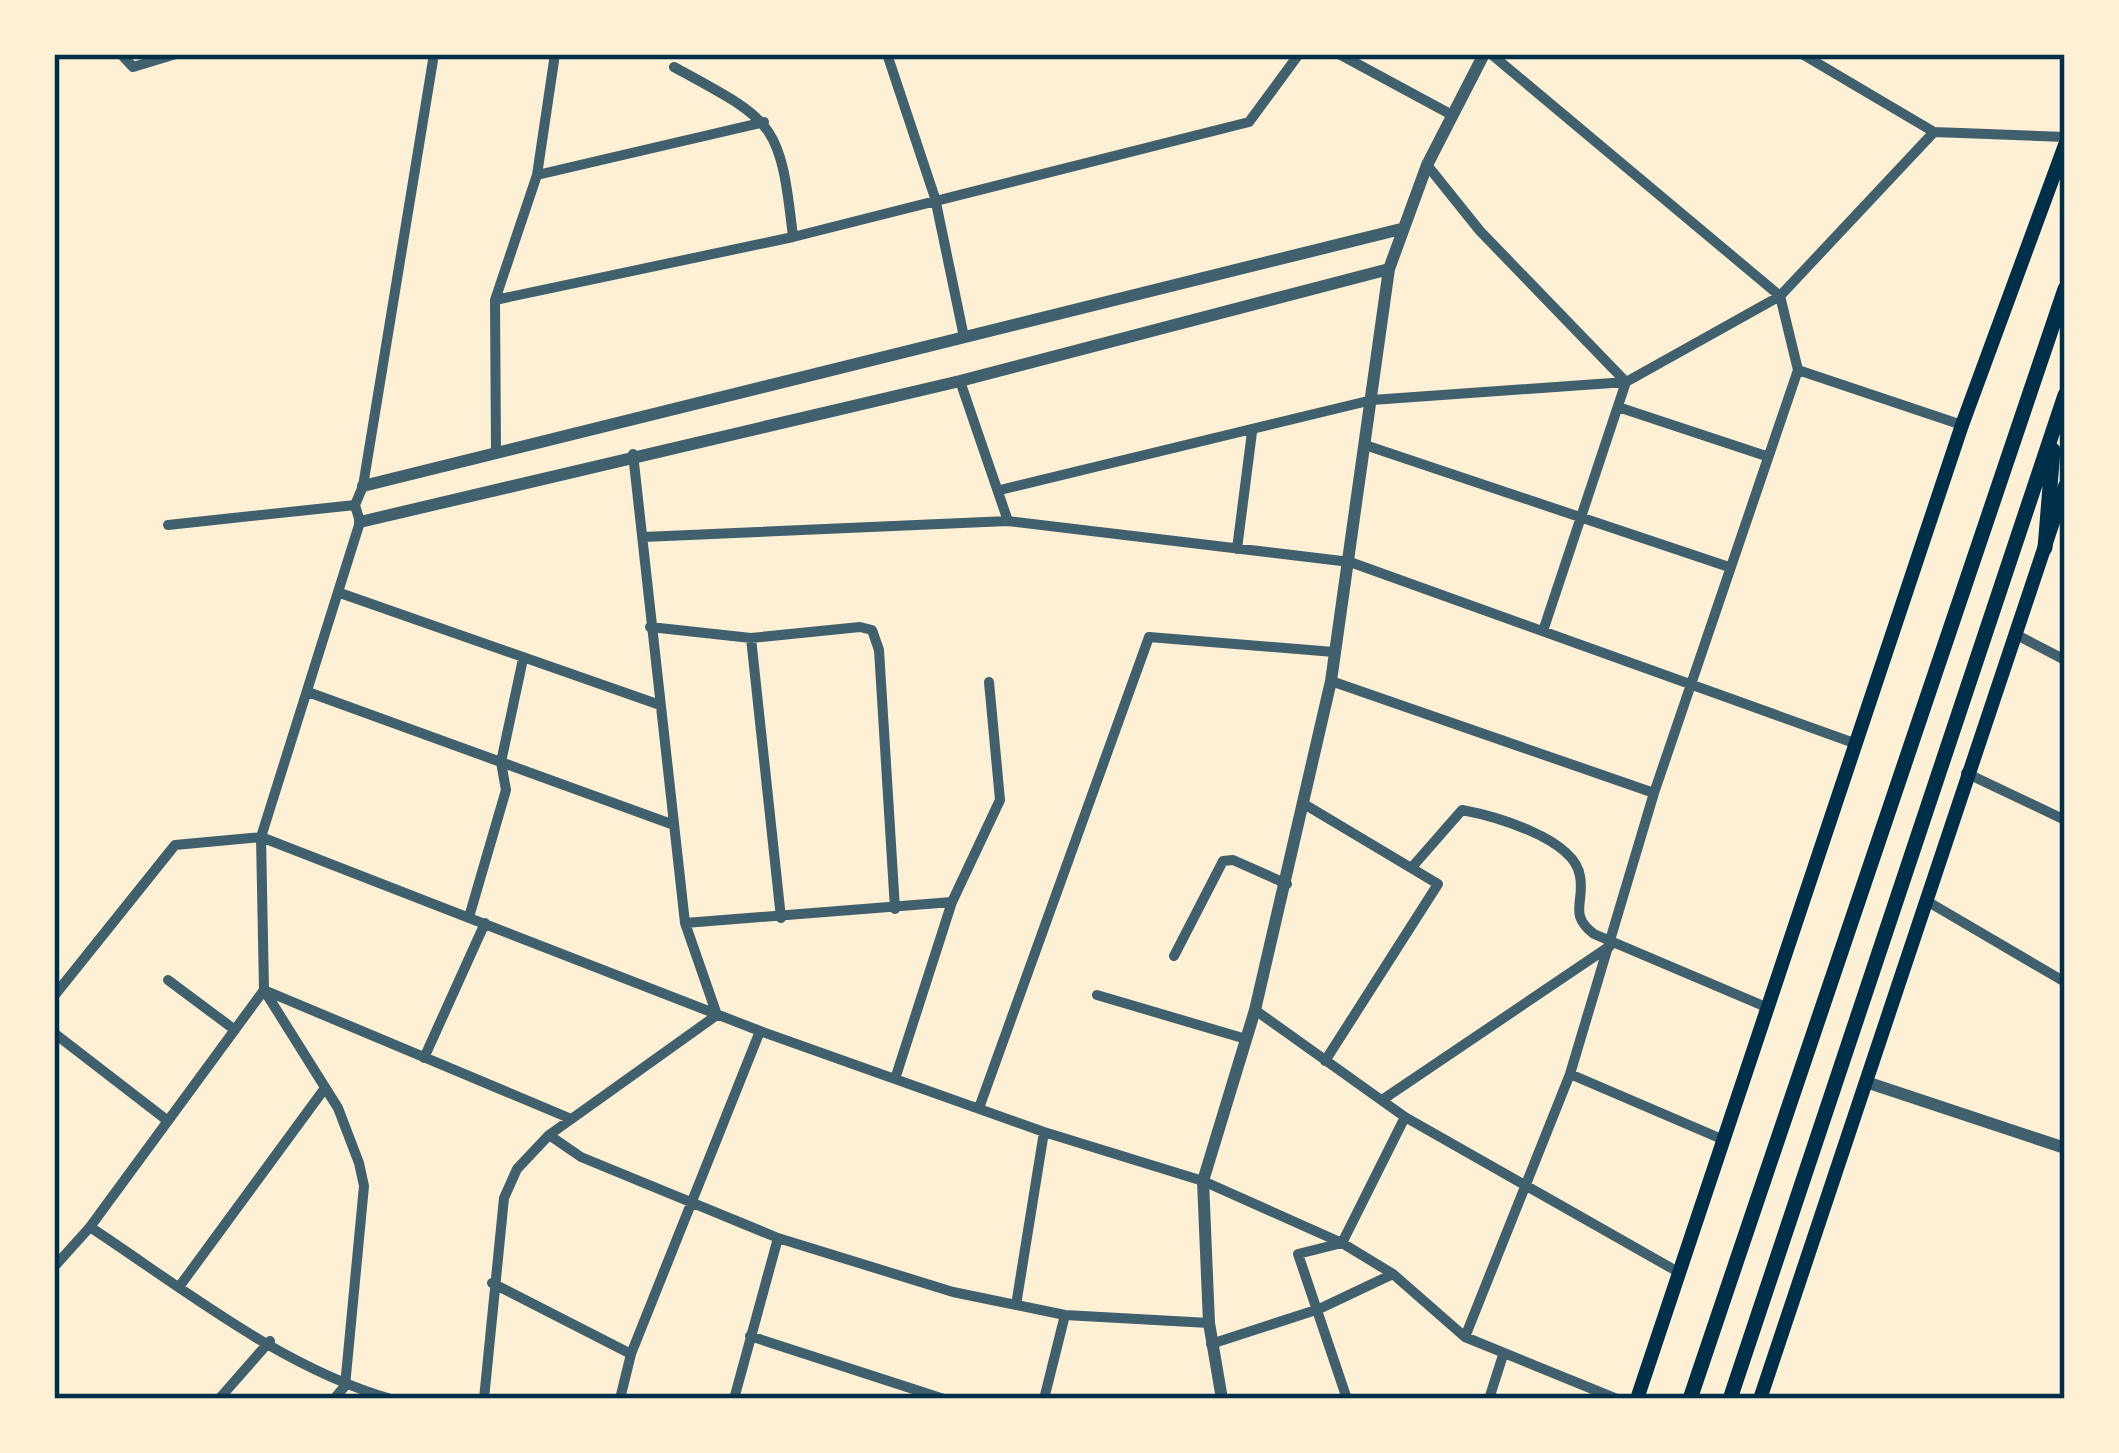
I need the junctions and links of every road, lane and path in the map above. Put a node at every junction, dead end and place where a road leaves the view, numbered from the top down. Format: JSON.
{"nodes":[{"id":1,"x":121,"y":54,"type":"edge"},
{"id":2,"x":176,"y":54,"type":"edge"},
{"id":3,"x":434,"y":54,"type":"edge"},
{"id":4,"x":555,"y":54,"type":"edge"},
{"id":5,"x":887,"y":54,"type":"edge"},
{"id":6,"x":1299,"y":54,"type":"edge"},
{"id":7,"x":1339,"y":54,"type":"edge"},
{"id":8,"x":1488,"y":54,"type":"edge"},
{"id":9,"x":1802,"y":54,"type":"edge"},
{"id":10,"x":674,"y":67,"type":"dead end"},
{"id":11,"x":1452,"y":115,"type":"junction"},
{"id":12,"x":764,"y":122,"type":"junction"},
{"id":13,"x":1934,"y":132,"type":"junction"},
{"id":14,"x":2065,"y":141,"type":"edge"},
{"id":15,"x":1427,"y":165,"type":"junction"},
{"id":16,"x":537,"y":175,"type":"junction"},
{"id":17,"x":935,"y":198,"type":"junction"},
{"id":18,"x":1401,"y":230,"type":"junction"},
{"id":19,"x":793,"y":237,"type":"junction"},
{"id":20,"x":1389,"y":268,"type":"junction"},
{"id":21,"x":2065,"y":289,"type":"edge"},
{"id":22,"x":1780,"y":296,"type":"junction"},
{"id":23,"x":496,"y":300,"type":"junction"},
{"id":24,"x":964,"y":337,"type":"junction"},
{"id":25,"x":1798,"y":370,"type":"junction"},
{"id":26,"x":960,"y":381,"type":"junction"},
{"id":27,"x":1626,"y":382,"type":"junction"},
{"id":28,"x":2065,"y":395,"type":"edge"},
{"id":29,"x":1372,"y":400,"type":"junction"},
{"id":30,"x":1621,"y":408,"type":"junction"},
{"id":31,"x":1962,"y":425,"type":"junction"},
{"id":32,"x":2054,"y":426,"type":"junction"},
{"id":33,"x":1252,"y":432,"type":"junction"},
{"id":34,"x":1368,"y":446,"type":"junction"},
{"id":35,"x":496,"y":452,"type":"junction"},
{"id":36,"x":633,"y":454,"type":"junction"},
{"id":37,"x":1766,"y":456,"type":"junction"},
{"id":38,"x":363,"y":486,"type":"junction"},
{"id":39,"x":2065,"y":486,"type":"edge"},
{"id":40,"x":1000,"y":490,"type":"junction"},
{"id":41,"x":355,"y":506,"type":"junction"},
{"id":42,"x":1586,"y":516,"type":"junction"},
{"id":43,"x":1008,"y":521,"type":"junction"},
{"id":44,"x":360,"y":522,"type":"junction"},
{"id":45,"x":168,"y":525,"type":"dead end"},
{"id":46,"x":643,"y":537,"type":"junction"},
{"id":47,"x":2045,"y":548,"type":"junction"},
{"id":48,"x":1237,"y":549,"type":"junction"},
{"id":49,"x":1350,"y":562,"type":"junction"},
{"id":50,"x":1729,"y":567,"type":"junction"},
{"id":51,"x":340,"y":593,"type":"junction"},
{"id":52,"x":650,"y":628,"type":"junction"},
{"id":53,"x":1544,"y":631,"type":"junction"},
{"id":54,"x":2014,"y":634,"type":"junction"},
{"id":55,"x":751,"y":638,"type":"junction"},
{"id":56,"x":1334,"y":652,"type":"junction"},
{"id":57,"x":524,"y":659,"type":"junction"},
{"id":58,"x":2065,"y":660,"type":"edge"},
{"id":59,"x":1331,"y":681,"type":"junction"},
{"id":60,"x":989,"y":682,"type":"dead end"},
{"id":61,"x":1693,"y":685,"type":"junction"},
{"id":62,"x":308,"y":692,"type":"junction"},
{"id":63,"x":660,"y":705,"type":"junction"},
{"id":64,"x":1854,"y":742,"type":"junction"},
{"id":65,"x":501,"y":762,"type":"junction"},
{"id":66,"x":1966,"y":773,"type":"junction"},
{"id":67,"x":1654,"y":793,"type":"junction"},
{"id":68,"x":1304,"y":804,"type":"junction"},
{"id":69,"x":2065,"y":820,"type":"edge"},
{"id":70,"x":674,"y":825,"type":"junction"},
{"id":71,"x":261,"y":837,"type":"junction"},
{"id":72,"x":1413,"y":866,"type":"junction"},
{"id":73,"x":1287,"y":884,"type":"junction"},
{"id":74,"x":1925,"y":900,"type":"junction"},
{"id":75,"x":952,"y":902,"type":"junction"},
{"id":76,"x":895,"y":909,"type":"junction"},
{"id":77,"x":469,"y":916,"type":"junction"},
{"id":78,"x":781,"y":917,"type":"junction"},
{"id":79,"x":485,"y":923,"type":"junction"},
{"id":80,"x":685,"y":923,"type":"junction"},
{"id":81,"x":1612,"y":944,"type":"junction"},
{"id":82,"x":1174,"y":956,"type":"dead end"},
{"id":83,"x":168,"y":980,"type":"dead end"},
{"id":84,"x":2065,"y":982,"type":"edge"},
{"id":85,"x":264,"y":991,"type":"junction"},
{"id":86,"x":1097,"y":995,"type":"dead end"},
{"id":87,"x":54,"y":996,"type":"edge"},
{"id":88,"x":1766,"y":1007,"type":"junction"},
{"id":89,"x":1255,"y":1010,"type":"junction"},
{"id":90,"x":717,"y":1015,"type":"junction"},
{"id":91,"x":235,"y":1030,"type":"junction"},
{"id":92,"x":760,"y":1030,"type":"junction"},
{"id":93,"x":54,"y":1033,"type":"edge"},
{"id":94,"x":1246,"y":1039,"type":"junction"},
{"id":95,"x":424,"y":1058,"type":"junction"},
{"id":96,"x":1325,"y":1061,"type":"junction"},
{"id":97,"x":1570,"y":1074,"type":"junction"},
{"id":98,"x":895,"y":1079,"type":"junction"},
{"id":99,"x":1866,"y":1082,"type":"junction"},
{"id":100,"x":325,"y":1088,"type":"junction"},
{"id":101,"x":1382,"y":1100,"type":"junction"},
{"id":102,"x":979,"y":1108,"type":"junction"},
{"id":103,"x":569,"y":1118,"type":"junction"},
{"id":104,"x":1405,"y":1118,"type":"junction"},
{"id":105,"x":168,"y":1121,"type":"junction"},
{"id":106,"x":1044,"y":1132,"type":"junction"},
{"id":107,"x":549,"y":1135,"type":"junction"},
{"id":108,"x":1724,"y":1141,"type":"junction"},
{"id":109,"x":2065,"y":1148,"type":"edge"},
{"id":110,"x":1203,"y":1181,"type":"junction"},
{"id":111,"x":1529,"y":1183,"type":"junction"},
{"id":112,"x":694,"y":1201,"type":"junction"},
{"id":113,"x":90,"y":1227,"type":"junction"},
{"id":114,"x":778,"y":1238,"type":"junction"},
{"id":115,"x":1342,"y":1243,"type":"junction"},
{"id":116,"x":54,"y":1267,"type":"edge"},
{"id":117,"x":1680,"y":1273,"type":"junction"},
{"id":118,"x":1393,"y":1274,"type":"junction"},
{"id":119,"x":492,"y":1283,"type":"junction"},
{"id":120,"x":179,"y":1287,"type":"junction"},
{"id":121,"x":1016,"y":1305,"type":"junction"},
{"id":122,"x":1319,"y":1310,"type":"junction"},
{"id":123,"x":1065,"y":1315,"type":"junction"},
{"id":124,"x":1208,"y":1323,"type":"junction"},
{"id":125,"x":749,"y":1336,"type":"junction"},
{"id":126,"x":1465,"y":1336,"type":"junction"},
{"id":127,"x":270,"y":1341,"type":"junction"},
{"id":128,"x":1211,"y":1344,"type":"junction"},
{"id":129,"x":631,"y":1354,"type":"junction"},
{"id":130,"x":1503,"y":1355,"type":"junction"},
{"id":131,"x":345,"y":1386,"type":"junction"},
{"id":132,"x":219,"y":1399,"type":"edge"},
{"id":133,"x":334,"y":1399,"type":"edge"},
{"id":134,"x":391,"y":1399,"type":"edge"},
{"id":135,"x":484,"y":1399,"type":"edge"},
{"id":136,"x":620,"y":1399,"type":"edge"},
{"id":137,"x":734,"y":1399,"type":"edge"},
{"id":138,"x":944,"y":1399,"type":"edge"},
{"id":139,"x":1044,"y":1399,"type":"edge"},
{"id":140,"x":1222,"y":1399,"type":"edge"},
{"id":141,"x":1348,"y":1399,"type":"edge"},
{"id":142,"x":1489,"y":1399,"type":"edge"},
{"id":143,"x":1617,"y":1399,"type":"edge"},
{"id":144,"x":1637,"y":1399,"type":"edge"},
{"id":145,"x":1690,"y":1399,"type":"edge"},
{"id":146,"x":1730,"y":1399,"type":"edge"},
{"id":147,"x":1760,"y":1399,"type":"edge"}],
"edges":[{"from":1,"to":2,"type":"street"},
{"from":3,"to":38,"type":"street"},
{"from":4,"to":16,"type":"street"},
{"from":5,"to":17,"type":"street"},
{"from":6,"to":17,"type":"street"},
{"from":7,"to":11,"type":"street"},
{"from":8,"to":11,"type":"street"},
{"from":8,"to":22,"type":"street"},
{"from":9,"to":13,"type":"street"},
{"from":10,"to":12,"type":"street"},
{"from":11,"to":15,"type":"street"},
{"from":12,"to":16,"type":"street"},
{"from":12,"to":19,"type":"street"},
{"from":13,"to":14,"type":"street"},
{"from":13,"to":22,"type":"street"},
{"from":14,"to":31,"type":"main road"},
{"from":15,"to":18,"type":"street"},
{"from":15,"to":27,"type":"street"},
{"from":16,"to":23,"type":"street"},
{"from":17,"to":19,"type":"street"},
{"from":17,"to":24,"type":"street"},
{"from":18,"to":20,"type":"street"},
{"from":18,"to":24,"type":"street"},
{"from":19,"to":23,"type":"street"},
{"from":20,"to":26,"type":"street"},
{"from":20,"to":29,"type":"street"},
{"from":21,"to":145,"type":"main road"},
{"from":22,"to":25,"type":"street"},
{"from":22,"to":27,"type":"street"},
{"from":23,"to":35,"type":"street"},
{"from":24,"to":35,"type":"street"},
{"from":25,"to":31,"type":"street"},
{"from":25,"to":37,"type":"street"},
{"from":26,"to":36,"type":"street"},
{"from":26,"to":40,"type":"street"},
{"from":27,"to":29,"type":"street"},
{"from":27,"to":30,"type":"street"},
{"from":28,"to":32,"type":"main road"},
{"from":29,"to":33,"type":"street"},
{"from":29,"to":34,"type":"street"},
{"from":30,"to":37,"type":"street"},
{"from":30,"to":42,"type":"street"},
{"from":31,"to":64,"type":"main road"},
{"from":32,"to":47,"type":"main road"},
{"from":32,"to":146,"type":"main road"},
{"from":33,"to":40,"type":"street"},
{"from":33,"to":48,"type":"street"},
{"from":34,"to":42,"type":"street"},
{"from":34,"to":49,"type":"street"},
{"from":35,"to":38,"type":"street"},
{"from":36,"to":44,"type":"street"},
{"from":36,"to":46,"type":"street"},
{"from":37,"to":50,"type":"street"},
{"from":38,"to":41,"type":"street"},
{"from":39,"to":47,"type":"main road"},
{"from":40,"to":43,"type":"street"},
{"from":41,"to":44,"type":"street"},
{"from":41,"to":45,"type":"street"},
{"from":42,"to":50,"type":"street"},
{"from":42,"to":53,"type":"street"},
{"from":43,"to":46,"type":"street"},
{"from":43,"to":48,"type":"street"},
{"from":44,"to":51,"type":"street"},
{"from":46,"to":52,"type":"street"},
{"from":47,"to":54,"type":"main road"},
{"from":48,"to":49,"type":"street"},
{"from":49,"to":53,"type":"street"},
{"from":49,"to":56,"type":"street"},
{"from":50,"to":61,"type":"street"},
{"from":51,"to":57,"type":"street"},
{"from":51,"to":62,"type":"street"},
{"from":52,"to":55,"type":"street"},
{"from":52,"to":63,"type":"street"},
{"from":53,"to":61,"type":"street"},
{"from":54,"to":58,"type":"street"},
{"from":54,"to":66,"type":"main road"},
{"from":55,"to":76,"type":"street"},
{"from":55,"to":78,"type":"street"},
{"from":56,"to":59,"type":"street"},
{"from":56,"to":102,"type":"street"},
{"from":57,"to":63,"type":"street"},
{"from":57,"to":65,"type":"street"},
{"from":59,"to":67,"type":"street"},
{"from":59,"to":68,"type":"street"},
{"from":60,"to":75,"type":"street"},
{"from":61,"to":64,"type":"street"},
{"from":61,"to":67,"type":"street"},
{"from":62,"to":65,"type":"street"},
{"from":62,"to":71,"type":"street"},
{"from":63,"to":70,"type":"street"},
{"from":64,"to":88,"type":"main road"},
{"from":65,"to":70,"type":"street"},
{"from":65,"to":77,"type":"street"},
{"from":66,"to":69,"type":"street"},
{"from":66,"to":74,"type":"main road"},
{"from":67,"to":81,"type":"street"},
{"from":68,"to":72,"type":"street"},
{"from":68,"to":73,"type":"street"},
{"from":70,"to":80,"type":"street"},
{"from":71,"to":77,"type":"street"},
{"from":71,"to":85,"type":"street"},
{"from":71,"to":87,"type":"street"},
{"from":72,"to":81,"type":"street"},
{"from":72,"to":96,"type":"street"},
{"from":73,"to":82,"type":"street"},
{"from":73,"to":89,"type":"street"},
{"from":74,"to":84,"type":"street"},
{"from":74,"to":99,"type":"main road"},
{"from":75,"to":76,"type":"street"},
{"from":75,"to":98,"type":"street"},
{"from":76,"to":78,"type":"street"},
{"from":77,"to":79,"type":"street"},
{"from":78,"to":80,"type":"street"},
{"from":79,"to":90,"type":"street"},
{"from":79,"to":95,"type":"street"},
{"from":80,"to":90,"type":"street"},
{"from":81,"to":88,"type":"street"},
{"from":81,"to":97,"type":"street"},
{"from":81,"to":101,"type":"street"},
{"from":83,"to":91,"type":"street"},
{"from":85,"to":91,"type":"street"},
{"from":85,"to":95,"type":"street"},
{"from":85,"to":100,"type":"street"},
{"from":86,"to":94,"type":"street"},
{"from":88,"to":108,"type":"main road"},
{"from":89,"to":94,"type":"street"},
{"from":89,"to":96,"type":"street"},
{"from":90,"to":92,"type":"street"},
{"from":90,"to":103,"type":"street"},
{"from":91,"to":105,"type":"street"},
{"from":92,"to":98,"type":"street"},
{"from":92,"to":112,"type":"street"},
{"from":93,"to":105,"type":"street"},
{"from":94,"to":110,"type":"street"},
{"from":95,"to":103,"type":"street"},
{"from":96,"to":101,"type":"street"},
{"from":97,"to":108,"type":"street"},
{"from":97,"to":111,"type":"street"},
{"from":98,"to":102,"type":"street"},
{"from":99,"to":109,"type":"street"},
{"from":99,"to":147,"type":"main road"},
{"from":100,"to":120,"type":"street"},
{"from":100,"to":131,"type":"street"},
{"from":101,"to":104,"type":"street"},
{"from":102,"to":106,"type":"street"},
{"from":103,"to":107,"type":"street"},
{"from":104,"to":111,"type":"street"},
{"from":104,"to":115,"type":"street"},
{"from":105,"to":113,"type":"street"},
{"from":106,"to":110,"type":"street"},
{"from":106,"to":121,"type":"street"},
{"from":107,"to":112,"type":"street"},
{"from":107,"to":119,"type":"street"},
{"from":108,"to":117,"type":"main road"},
{"from":110,"to":115,"type":"street"},
{"from":110,"to":124,"type":"street"},
{"from":111,"to":117,"type":"street"},
{"from":111,"to":126,"type":"street"},
{"from":112,"to":114,"type":"street"},
{"from":112,"to":129,"type":"street"},
{"from":113,"to":116,"type":"street"},
{"from":113,"to":120,"type":"street"},
{"from":114,"to":121,"type":"street"},
{"from":114,"to":125,"type":"street"},
{"from":115,"to":118,"type":"street"},
{"from":115,"to":122,"type":"street"},
{"from":117,"to":144,"type":"main road"},
{"from":118,"to":122,"type":"street"},
{"from":118,"to":126,"type":"street"},
{"from":119,"to":129,"type":"street"},
{"from":119,"to":135,"type":"street"},
{"from":120,"to":127,"type":"street"},
{"from":121,"to":123,"type":"street"},
{"from":122,"to":128,"type":"street"},
{"from":122,"to":141,"type":"street"},
{"from":123,"to":124,"type":"street"},
{"from":123,"to":139,"type":"street"},
{"from":124,"to":128,"type":"street"},
{"from":125,"to":137,"type":"street"},
{"from":125,"to":138,"type":"street"},
{"from":126,"to":130,"type":"street"},
{"from":127,"to":131,"type":"street"},
{"from":127,"to":132,"type":"street"},
{"from":128,"to":140,"type":"street"},
{"from":129,"to":136,"type":"street"},
{"from":130,"to":142,"type":"street"},
{"from":130,"to":143,"type":"street"},
{"from":131,"to":133,"type":"street"},
{"from":131,"to":134,"type":"street"}]}
